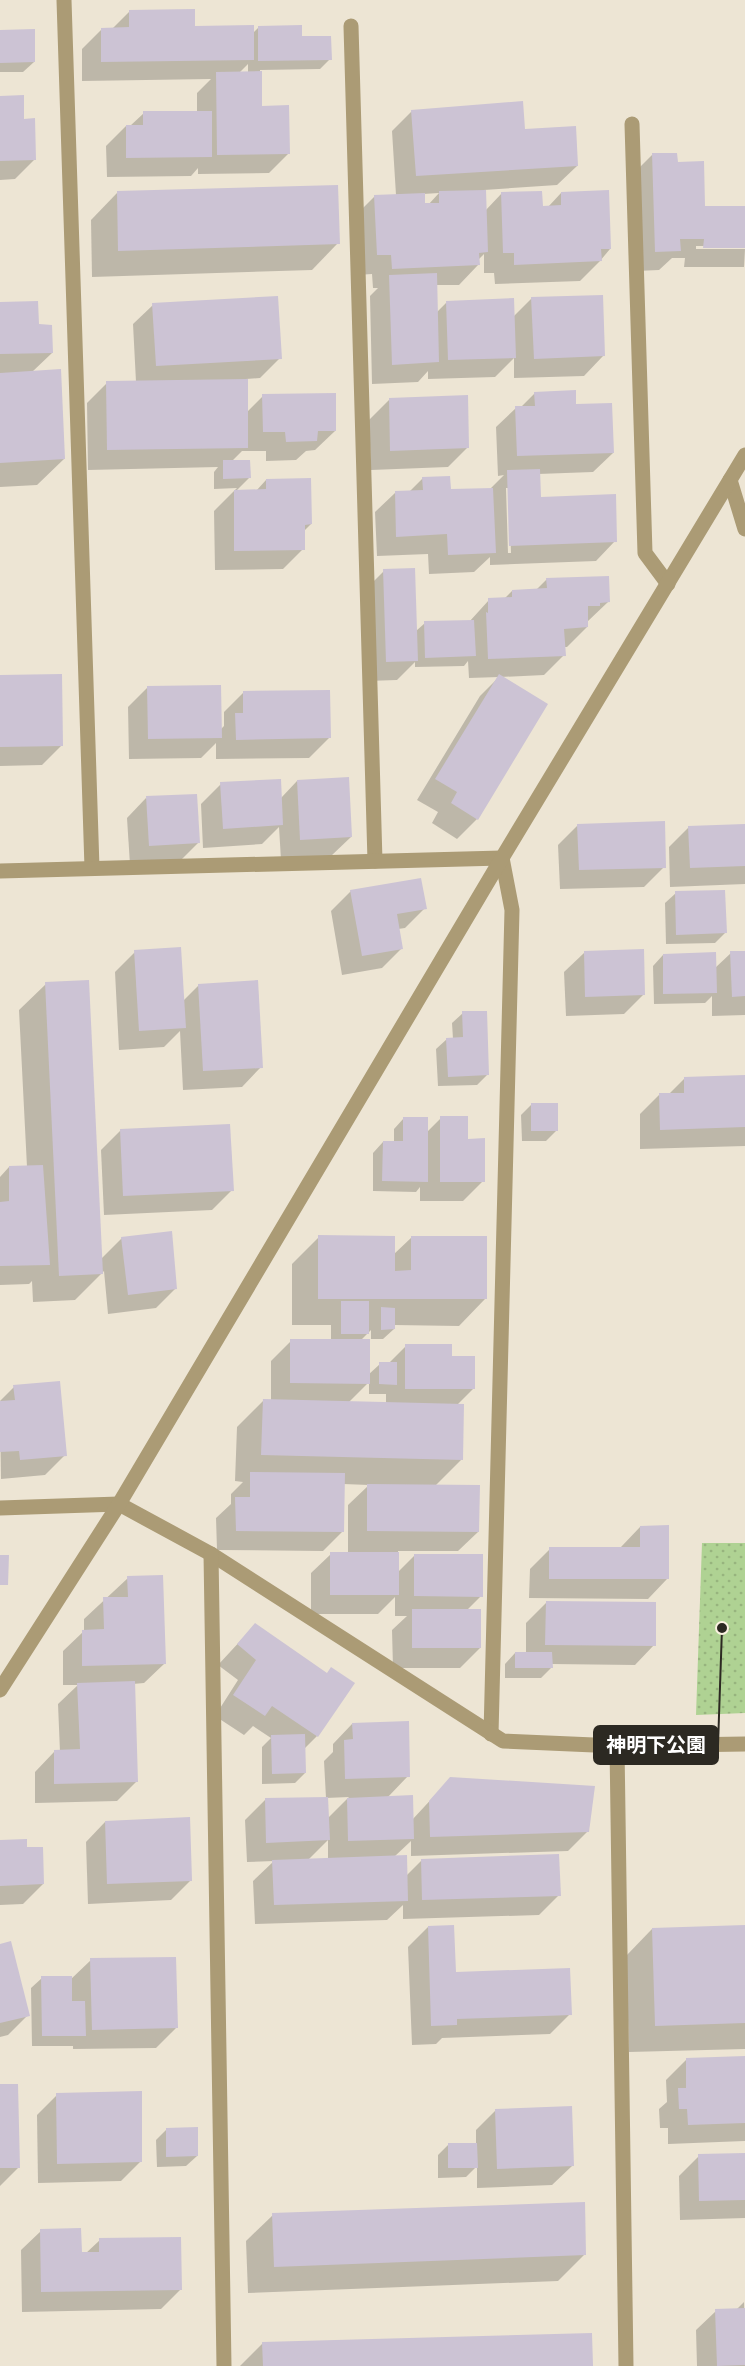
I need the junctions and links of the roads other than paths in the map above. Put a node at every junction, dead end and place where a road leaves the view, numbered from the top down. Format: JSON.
{"nodes":[{"id":1,"x":64,"y":0,"type":"edge"},
{"id":2,"x":351,"y":26,"type":"dead end"},
{"id":3,"x":632,"y":124,"type":"dead end"},
{"id":4,"x":745,"y":455,"type":"edge"},
{"id":5,"x":730,"y":480,"type":"junction"},
{"id":6,"x":745,"y":529,"type":"edge"},
{"id":7,"x":668,"y":584,"type":"junction"},
{"id":8,"x":502,"y":858,"type":"junction"},
{"id":9,"x":375,"y":861,"type":"junction"},
{"id":10,"x":92,"y":868,"type":"junction"},
{"id":11,"x":0,"y":871,"type":"edge"},
{"id":12,"x":119,"y":1504,"type":"junction"},
{"id":13,"x":0,"y":1508,"type":"edge"},
{"id":14,"x":211,"y":1554,"type":"junction"},
{"id":15,"x":0,"y":1690,"type":"edge"},
{"id":16,"x":491,"y":1734,"type":"junction"},
{"id":17,"x":745,"y":1744,"type":"edge"},
{"id":18,"x":617,"y":1746,"type":"junction"},
{"id":19,"x":224,"y":2366,"type":"edge"},
{"id":20,"x":626,"y":2366,"type":"edge"}],
"edges":[{"from":1,"to":10,"type":"street"},
{"from":2,"to":9,"type":"street"},
{"from":3,"to":7,"type":"street"},
{"from":4,"to":5,"type":"street"},
{"from":5,"to":6,"type":"street"},
{"from":5,"to":7,"type":"street"},
{"from":7,"to":8,"type":"street"},
{"from":8,"to":9,"type":"street"},
{"from":8,"to":12,"type":"street"},
{"from":8,"to":16,"type":"street"},
{"from":9,"to":10,"type":"street"},
{"from":10,"to":11,"type":"street"},
{"from":12,"to":13,"type":"street"},
{"from":12,"to":14,"type":"street"},
{"from":12,"to":15,"type":"street"},
{"from":14,"to":16,"type":"street"},
{"from":14,"to":19,"type":"street"},
{"from":16,"to":18,"type":"street"},
{"from":17,"to":18,"type":"street"},
{"from":18,"to":20,"type":"street"}]}
